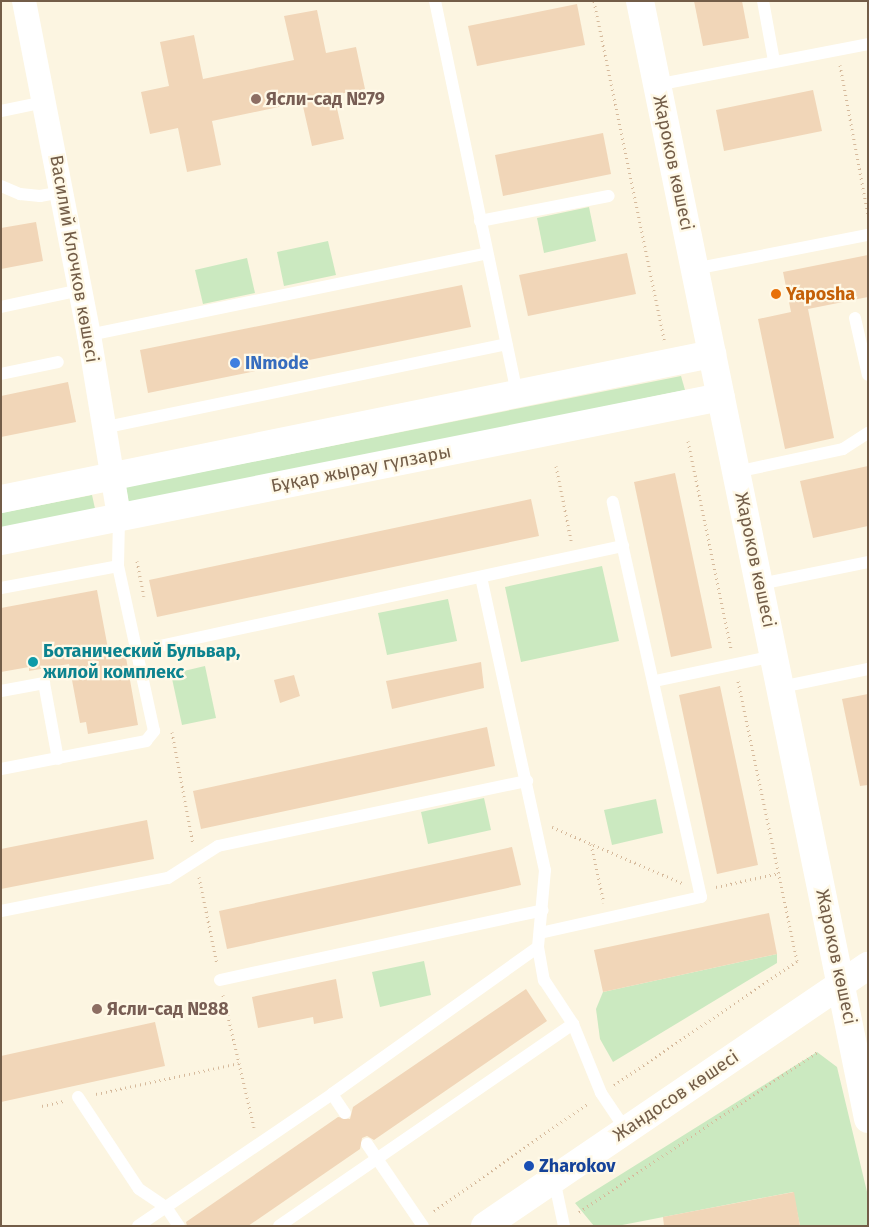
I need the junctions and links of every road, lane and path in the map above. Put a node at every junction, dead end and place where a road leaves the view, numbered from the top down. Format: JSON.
{"nodes":[{"id":1,"x":24,"y":1,"type":"edge"},
{"id":2,"x":435,"y":1,"type":"edge"},
{"id":3,"x":594,"y":1,"type":"edge"},
{"id":4,"x":640,"y":1,"type":"edge"},
{"id":5,"x":763,"y":1,"type":"edge"},
{"id":6,"x":868,"y":44,"type":"edge"},
{"id":7,"x":837,"y":50,"type":"junction"},
{"id":8,"x":774,"y":61,"type":"junction"},
{"id":9,"x":656,"y":85,"type":"junction"},
{"id":10,"x":45,"y":102,"type":"junction"},
{"id":11,"x":1,"y":111,"type":"edge"},
{"id":12,"x":1,"y":186,"type":"edge"},
{"id":13,"x":62,"y":192,"type":"junction"},
{"id":14,"x":609,"y":196,"type":"dead end"},
{"id":15,"x":868,"y":214,"type":"edge"},
{"id":16,"x":480,"y":222,"type":"junction"},
{"id":17,"x":868,"y":235,"type":"edge"},
{"id":18,"x":487,"y":254,"type":"junction"},
{"id":19,"x":694,"y":269,"type":"junction"},
{"id":20,"x":81,"y":290,"type":"junction"},
{"id":21,"x":1,"y":307,"type":"edge"},
{"id":22,"x":856,"y":318,"type":"dead end"},
{"id":23,"x":89,"y":335,"type":"junction"},
{"id":24,"x":506,"y":344,"type":"junction"},
{"id":25,"x":666,"y":350,"type":"dead end"},
{"id":26,"x":712,"y":354,"type":"junction"},
{"id":27,"x":58,"y":362,"type":"dead end"},
{"id":28,"x":1,"y":374,"type":"edge"},
{"id":29,"x":868,"y":374,"type":"edge"},
{"id":30,"x":517,"y":394,"type":"junction"},
{"id":31,"x":721,"y":397,"type":"junction"},
{"id":32,"x":102,"y":428,"type":"junction"},
{"id":33,"x":868,"y":433,"type":"edge"},
{"id":34,"x":688,"y":441,"type":"dead end"},
{"id":35,"x":556,"y":466,"type":"dead end"},
{"id":36,"x":736,"y":472,"type":"junction"},
{"id":37,"x":111,"y":476,"type":"junction"},
{"id":38,"x":1,"y":499,"type":"edge"},
{"id":39,"x":613,"y":502,"type":"dead end"},
{"id":40,"x":118,"y":517,"type":"junction"},
{"id":41,"x":1,"y":541,"type":"edge"},
{"id":42,"x":623,"y":546,"type":"junction"},
{"id":43,"x":574,"y":556,"type":"junction"},
{"id":44,"x":136,"y":557,"type":"dead end"},
{"id":45,"x":868,"y":562,"type":"edge"},
{"id":46,"x":118,"y":566,"type":"junction"},
{"id":47,"x":481,"y":576,"type":"junction"},
{"id":48,"x":760,"y":584,"type":"junction"},
{"id":49,"x":1,"y":588,"type":"edge"},
{"id":50,"x":146,"y":602,"type":"dead end"},
{"id":51,"x":155,"y":647,"type":"dead end"},
{"id":52,"x":774,"y":656,"type":"junction"},
{"id":53,"x":735,"y":664,"type":"junction"},
{"id":54,"x":868,"y":669,"type":"edge"},
{"id":55,"x":655,"y":681,"type":"junction"},
{"id":56,"x":781,"y":687,"type":"junction"},
{"id":57,"x":1,"y":691,"type":"edge"},
{"id":58,"x":170,"y":722,"type":"dead end"},
{"id":59,"x":58,"y":759,"type":"junction"},
{"id":60,"x":1,"y":769,"type":"edge"},
{"id":61,"x":527,"y":781,"type":"junction"},
{"id":62,"x":534,"y":819,"type":"junction"},
{"id":63,"x":591,"y":844,"type":"junction"},
{"id":64,"x":196,"y":861,"type":"junction"},
{"id":65,"x":779,"y":873,"type":"junction"},
{"id":66,"x":699,"y":891,"type":"junction"},
{"id":67,"x":543,"y":910,"type":"junction"},
{"id":68,"x":1,"y":911,"type":"edge"},
{"id":69,"x":608,"y":918,"type":"junction"},
{"id":70,"x":540,"y":933,"type":"junction"},
{"id":71,"x":538,"y":947,"type":"junction"},
{"id":72,"x":797,"y":960,"type":"dead end"},
{"id":73,"x":868,"y":966,"type":"edge"},
{"id":74,"x":220,"y":980,"type":"junction"},
{"id":75,"x":841,"y":984,"type":"junction"},
{"id":76,"x":573,"y":1024,"type":"junction"},
{"id":77,"x":817,"y":1052,"type":"dead end"},
{"id":78,"x":239,"y":1063,"type":"junction"},
{"id":79,"x":332,"y":1094,"type":"junction"},
{"id":80,"x":78,"y":1098,"type":"junction"},
{"id":81,"x":42,"y":1106,"type":"dead end"},
{"id":82,"x":345,"y":1113,"type":"dead end"},
{"id":83,"x":868,"y":1119,"type":"edge"},
{"id":84,"x":626,"y":1130,"type":"junction"},
{"id":85,"x":258,"y":1142,"type":"junction"},
{"id":86,"x":367,"y":1144,"type":"dead end"},
{"id":87,"x":377,"y":1159,"type":"junction"},
{"id":88,"x":554,"y":1179,"type":"junction"},
{"id":89,"x":166,"y":1207,"type":"junction"},
{"id":90,"x":564,"y":1224,"type":"edge"},
{"id":91,"x":138,"y":1226,"type":"edge"},
{"id":92,"x":179,"y":1226,"type":"edge"},
{"id":93,"x":279,"y":1226,"type":"edge"},
{"id":94,"x":423,"y":1226,"type":"edge"},
{"id":95,"x":485,"y":1226,"type":"edge"}],
"edges":[{"from":1,"to":10,"type":"street","name":"Василий Клочков көшесі"},
{"from":2,"to":16,"type":"lane"},
{"from":3,"to":25,"type":"path"},
{"from":4,"to":9,"type":"main road","name":"Жароков көшесі"},
{"from":5,"to":8,"type":"lane"},
{"from":6,"to":7,"type":"lane"},
{"from":7,"to":8,"type":"lane"},
{"from":7,"to":15,"type":"path"},
{"from":8,"to":9,"type":"lane"},
{"from":9,"to":19,"type":"main road","name":"Жароков көшесі"},
{"from":10,"to":11,"type":"lane"},
{"from":10,"to":13,"type":"street","name":"Василий Клочков көшесі"},
{"from":12,"to":13,"type":"lane"},
{"from":13,"to":20,"type":"street","name":"Василий Клочков көшесі"},
{"from":14,"to":16,"type":"lane"},
{"from":16,"to":18,"type":"lane"},
{"from":17,"to":19,"type":"lane"},
{"from":18,"to":23,"type":"lane"},
{"from":18,"to":24,"type":"lane"},
{"from":19,"to":26,"type":"main road","name":"Жароков көшесі"},
{"from":20,"to":21,"type":"lane"},
{"from":20,"to":23,"type":"street","name":"Василий Клочков көшесі"},
{"from":22,"to":29,"type":"lane"},
{"from":23,"to":32,"type":"street","name":"Василий Клочков көшесі"},
{"from":24,"to":30,"type":"lane"},
{"from":24,"to":32,"type":"lane"},
{"from":26,"to":30,"type":"main road"},
{"from":26,"to":31,"type":"main road","name":"Жароков көшесі"},
{"from":27,"to":28,"type":"lane"},
{"from":30,"to":37,"type":"main road"},
{"from":31,"to":36,"type":"main road","name":"Жароков көшесі"},
{"from":31,"to":40,"type":"main road","name":"Бұқар жырау гүлзары"},
{"from":32,"to":37,"type":"street","name":"Василий Клочков көшесі"},
{"from":33,"to":36,"type":"lane"},
{"from":34,"to":53,"type":"path"},
{"from":35,"to":43,"type":"path"},
{"from":36,"to":48,"type":"main road","name":"Жароков көшесі"},
{"from":37,"to":38,"type":"main road"},
{"from":37,"to":40,"type":"street","name":"Василий Клочков көшесі"},
{"from":39,"to":42,"type":"lane"},
{"from":40,"to":41,"type":"main road","name":"Бұқар жырау гүлзары"},
{"from":40,"to":46,"type":"lane"},
{"from":42,"to":43,"type":"lane"},
{"from":42,"to":55,"type":"lane"},
{"from":43,"to":47,"type":"lane"},
{"from":44,"to":50,"type":"path"},
{"from":45,"to":48,"type":"lane"},
{"from":46,"to":49,"type":"lane"},
{"from":46,"to":59,"type":"lane"},
{"from":47,"to":51,"type":"lane"},
{"from":47,"to":61,"type":"lane"},
{"from":48,"to":52,"type":"main road","name":"Жароков көшесі"},
{"from":52,"to":53,"type":"lane"},
{"from":52,"to":56,"type":"main road","name":"Жароков көшесі"},
{"from":53,"to":55,"type":"lane"},
{"from":53,"to":65,"type":"path"},
{"from":54,"to":56,"type":"lane"},
{"from":55,"to":66,"type":"lane"},
{"from":56,"to":75,"type":"main road","name":"Жароков көшесі"},
{"from":57,"to":59,"type":"lane"},
{"from":58,"to":64,"type":"path"},
{"from":59,"to":60,"type":"lane"},
{"from":61,"to":62,"type":"lane"},
{"from":61,"to":64,"type":"lane"},
{"from":62,"to":63,"type":"path"},
{"from":62,"to":67,"type":"lane"},
{"from":63,"to":66,"type":"path"},
{"from":63,"to":69,"type":"path"},
{"from":64,"to":68,"type":"lane"},
{"from":64,"to":74,"type":"path"},
{"from":65,"to":66,"type":"path"},
{"from":65,"to":72,"type":"path"},
{"from":66,"to":69,"type":"lane"},
{"from":67,"to":70,"type":"lane"},
{"from":67,"to":74,"type":"lane"},
{"from":69,"to":70,"type":"lane"},
{"from":70,"to":71,"type":"lane"},
{"from":71,"to":76,"type":"lane"},
{"from":71,"to":79,"type":"lane"},
{"from":73,"to":75,"type":"main road","name":"Жандосов көшесі"},
{"from":74,"to":78,"type":"path"},
{"from":75,"to":83,"type":"main road","name":"Жароков көшесі"},
{"from":75,"to":84,"type":"main road","name":"Жандосов көшесі"},
{"from":76,"to":84,"type":"lane"},
{"from":76,"to":87,"type":"lane"},
{"from":77,"to":90,"type":"path"},
{"from":78,"to":80,"type":"path"},
{"from":78,"to":85,"type":"path"},
{"from":79,"to":82,"type":"lane"},
{"from":79,"to":85,"type":"lane"},
{"from":80,"to":81,"type":"path"},
{"from":80,"to":89,"type":"lane"},
{"from":84,"to":88,"type":"main road","name":"Жандосов көшесі"},
{"from":85,"to":89,"type":"lane"},
{"from":86,"to":87,"type":"lane"},
{"from":87,"to":93,"type":"lane"},
{"from":87,"to":94,"type":"lane"},
{"from":88,"to":90,"type":"lane"},
{"from":88,"to":95,"type":"main road","name":"Жандосов көшесі"},
{"from":89,"to":91,"type":"lane"},
{"from":89,"to":92,"type":"lane"}]}
